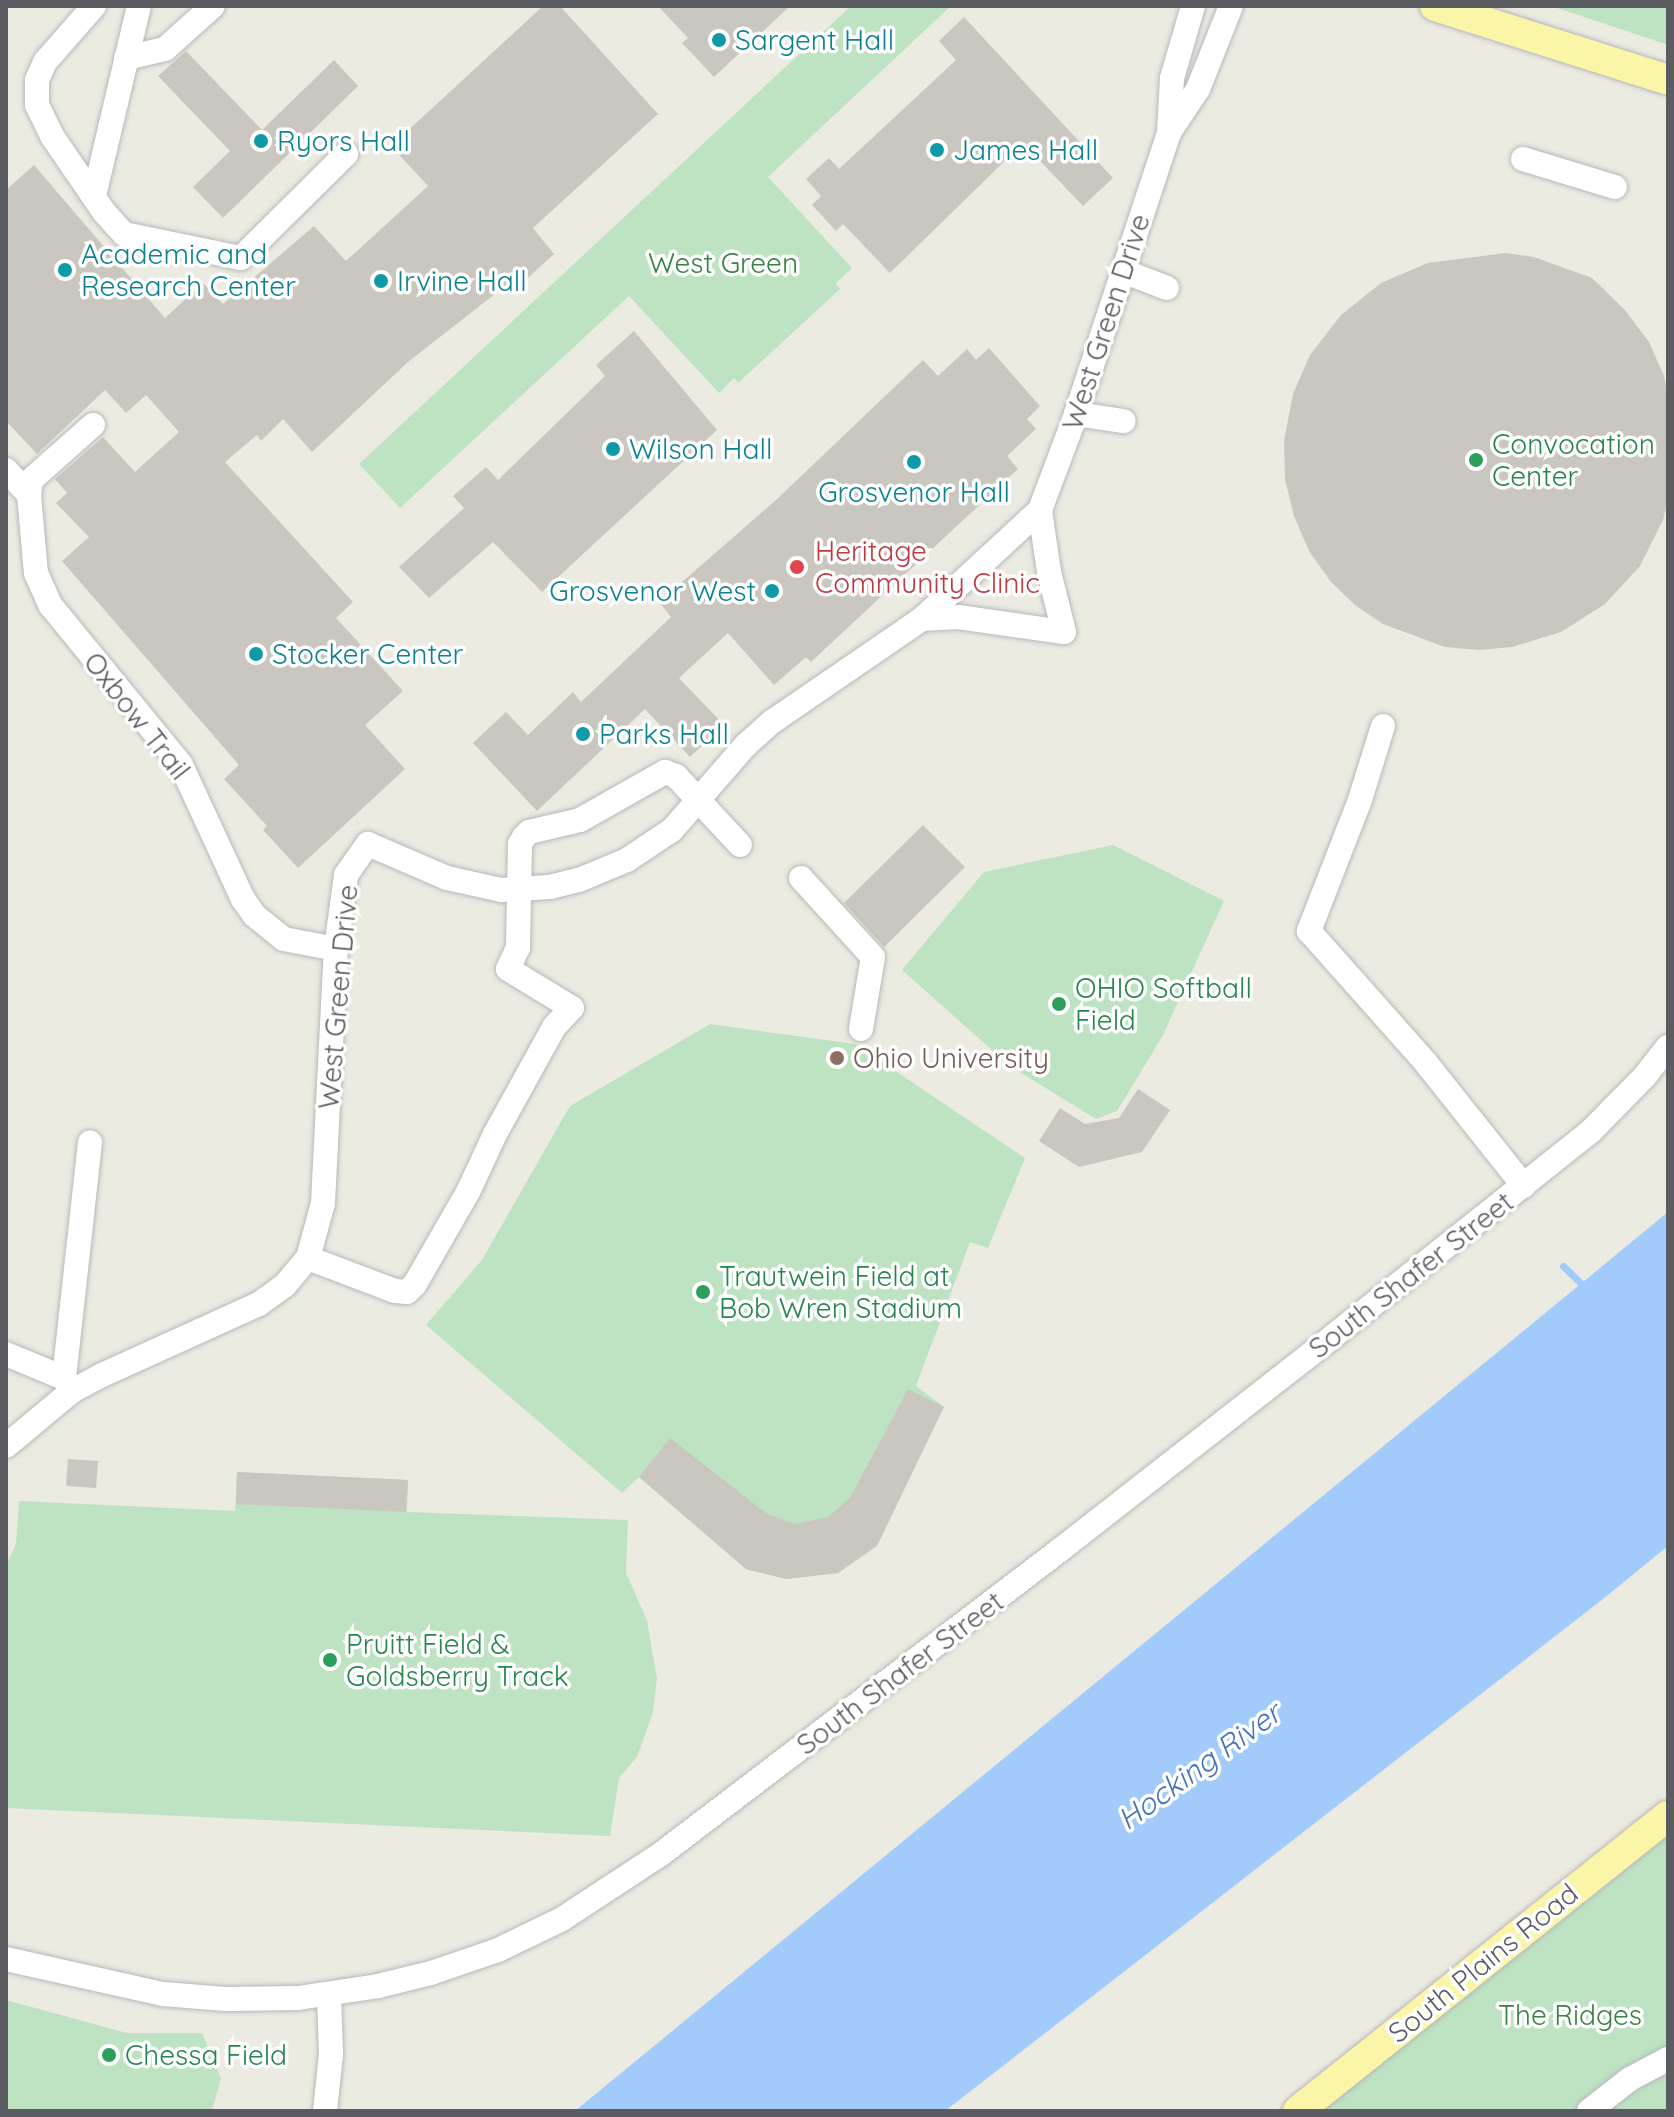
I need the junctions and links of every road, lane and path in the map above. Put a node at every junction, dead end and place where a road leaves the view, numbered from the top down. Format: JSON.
{"nodes":[{"id":1,"x":94,"y":6,"type":"edge"},
{"id":2,"x":139,"y":6,"type":"edge"},
{"id":3,"x":213,"y":6,"type":"edge"},
{"id":4,"x":1193,"y":6,"type":"edge"},
{"id":5,"x":1231,"y":6,"type":"edge"},
{"id":6,"x":1435,"y":6,"type":"edge"},
{"id":7,"x":126,"y":58,"type":"junction"},
{"id":8,"x":1668,"y":80,"type":"edge"},
{"id":9,"x":1169,"y":133,"type":"junction"},
{"id":10,"x":346,"y":154,"type":"dead end"},
{"id":11,"x":1523,"y":159,"type":"dead end"},
{"id":12,"x":1615,"y":187,"type":"dead end"},
{"id":13,"x":94,"y":196,"type":"junction"},
{"id":14,"x":1123,"y":271,"type":"junction"},
{"id":15,"x":1167,"y":288,"type":"dead end"},
{"id":16,"x":1076,"y":414,"type":"junction"},
{"id":17,"x":1123,"y":421,"type":"dead end"},
{"id":18,"x":93,"y":425,"type":"dead end"},
{"id":19,"x":14,"y":483,"type":"edge"},
{"id":20,"x":1040,"y":510,"type":"junction"},
{"id":21,"x":922,"y":619,"type":"junction"},
{"id":22,"x":1383,"y":726,"type":"dead end"},
{"id":23,"x":700,"y":801,"type":"junction"},
{"id":24,"x":740,"y":845,"type":"dead end"},
{"id":25,"x":801,"y":878,"type":"dead end"},
{"id":26,"x":521,"y":890,"type":"junction"},
{"id":27,"x":336,"y":949,"type":"junction"},
{"id":28,"x":861,"y":1029,"type":"dead end"},
{"id":29,"x":1668,"y":1047,"type":"edge"},
{"id":30,"x":90,"y":1142,"type":"dead end"},
{"id":31,"x":1524,"y":1186,"type":"junction"},
{"id":32,"x":308,"y":1258,"type":"junction"},
{"id":33,"x":6,"y":1354,"type":"edge"},
{"id":34,"x":68,"y":1384,"type":"junction"},
{"id":35,"x":6,"y":1446,"type":"edge"},
{"id":36,"x":1668,"y":1816,"type":"edge"},
{"id":37,"x":6,"y":1959,"type":"edge"},
{"id":38,"x":329,"y":1995,"type":"junction"},
{"id":39,"x":1668,"y":2059,"type":"edge"},
{"id":40,"x":325,"y":2111,"type":"edge"},
{"id":41,"x":1298,"y":2111,"type":"edge"},
{"id":42,"x":1589,"y":2111,"type":"edge"}],
"edges":[{"from":1,"to":13,"type":"street"},
{"from":2,"to":7,"type":"street"},
{"from":3,"to":7,"type":"street"},
{"from":4,"to":9,"type":"street","name":"West Green Drive"},
{"from":5,"to":9,"type":"street","name":"West Green Drive"},
{"from":6,"to":8,"type":"main road"},
{"from":7,"to":13,"type":"street"},
{"from":9,"to":14,"type":"street","name":"West Green Drive"},
{"from":10,"to":13,"type":"street"},
{"from":11,"to":12,"type":"street"},
{"from":14,"to":15,"type":"street"},
{"from":14,"to":16,"type":"street","name":"West Green Drive"},
{"from":16,"to":17,"type":"street"},
{"from":16,"to":20,"type":"street","name":"West Green Drive"},
{"from":18,"to":19,"type":"street"},
{"from":19,"to":27,"type":"street","name":"Oxbow Trail"},
{"from":20,"to":21,"type":"street","name":"West Green Drive"},
{"from":20,"to":21,"type":"street","name":"West Green Drive"},
{"from":21,"to":23,"type":"street","name":"West Green Drive"},
{"from":22,"to":31,"type":"street"},
{"from":23,"to":24,"type":"street"},
{"from":23,"to":26,"type":"street","name":"West Green Drive"},
{"from":23,"to":26,"type":"street"},
{"from":25,"to":28,"type":"street"},
{"from":26,"to":27,"type":"street","name":"West Green Drive"},
{"from":26,"to":32,"type":"street"},
{"from":27,"to":32,"type":"street","name":"West Green Drive"},
{"from":29,"to":31,"type":"street","name":"South Shafer Street"},
{"from":30,"to":34,"type":"street"},
{"from":31,"to":38,"type":"street","name":"South Shafer Street"},
{"from":32,"to":34,"type":"street","name":"West Green Drive"},
{"from":33,"to":34,"type":"street"},
{"from":34,"to":35,"type":"street","name":"West Green Drive"},
{"from":36,"to":41,"type":"main road","name":"South Plains Road"},
{"from":37,"to":38,"type":"street","name":"South Shafer Street"},
{"from":38,"to":40,"type":"street"},
{"from":39,"to":42,"type":"street"}]}
